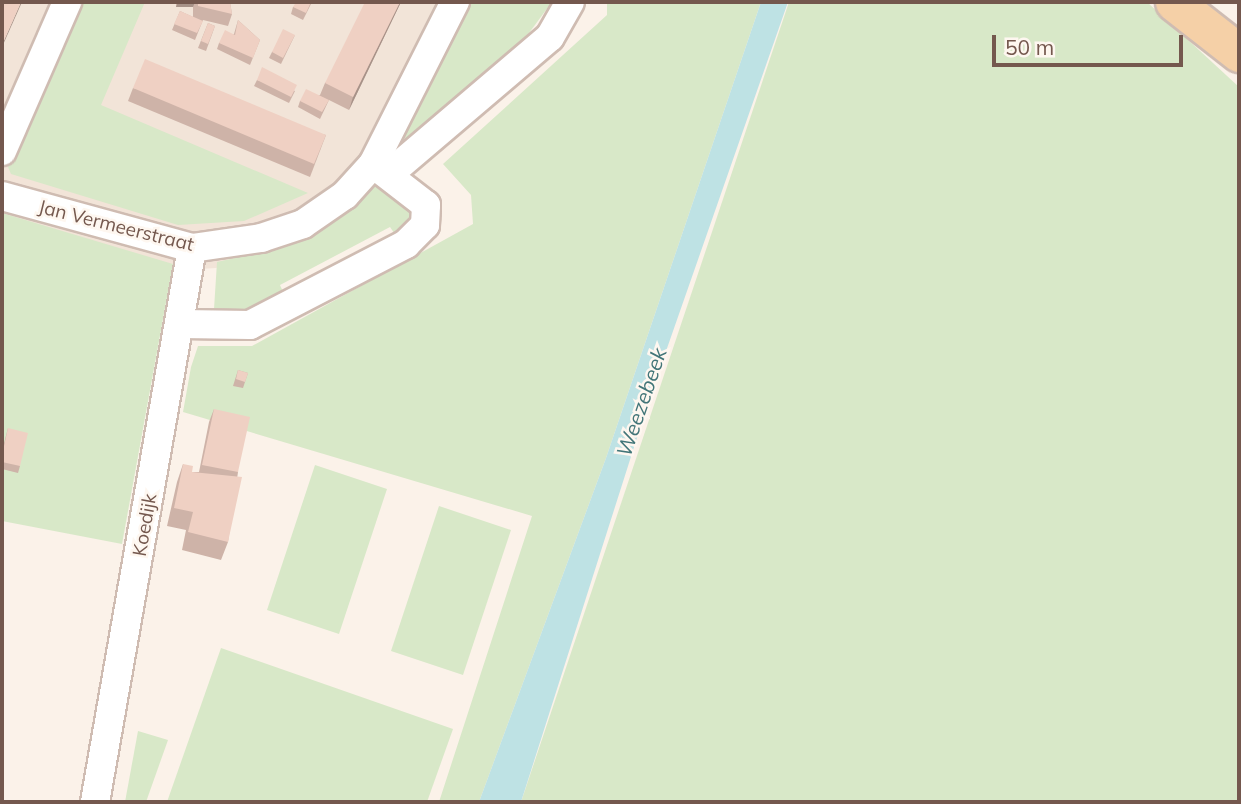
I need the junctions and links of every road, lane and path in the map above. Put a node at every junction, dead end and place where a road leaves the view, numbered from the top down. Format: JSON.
{"nodes":[{"id":1,"x":68,"y":2,"type":"edge"},
{"id":2,"x":455,"y":2,"type":"edge"},
{"id":3,"x":570,"y":2,"type":"edge"},
{"id":4,"x":1174,"y":2,"type":"edge"},
{"id":5,"x":1239,"y":52,"type":"edge"},
{"id":6,"x":2,"y":151,"type":"edge"},
{"id":7,"x":381,"y":169,"type":"junction"},
{"id":8,"x":2,"y":196,"type":"edge"},
{"id":9,"x":192,"y":248,"type":"junction"},
{"id":10,"x":182,"y":324,"type":"junction"},
{"id":11,"x":95,"y":802,"type":"edge"}],
"edges":[{"from":1,"to":6,"type":"street"},
{"from":2,"to":7,"type":"street","name":"Jan Vermeerstraat"},
{"from":3,"to":7,"type":"street","name":"Jan Vermeerstraat"},
{"from":4,"to":5,"type":"main road"},
{"from":7,"to":9,"type":"street","name":"Jan Vermeerstraat"},
{"from":7,"to":10,"type":"street"},
{"from":8,"to":9,"type":"street","name":"Jan Vermeerstraat"},
{"from":9,"to":10,"type":"street","name":"Koedijk"},
{"from":10,"to":11,"type":"street","name":"Koedijk"}]}
